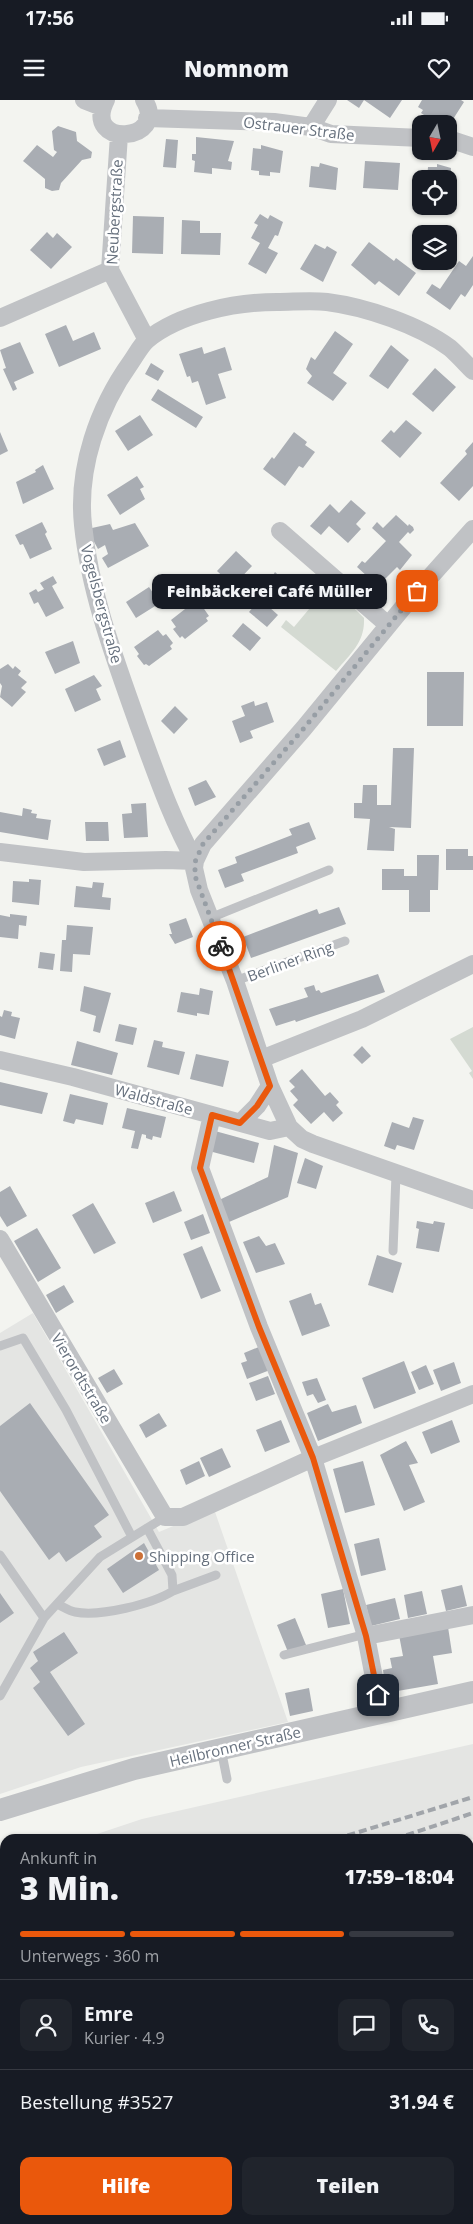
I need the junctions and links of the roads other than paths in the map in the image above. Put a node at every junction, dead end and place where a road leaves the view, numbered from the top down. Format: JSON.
{"nodes":[{"id":1,"x":84,"y":100,"type":"edge"},
{"id":2,"x":144,"y":100,"type":"edge"},
{"id":3,"x":328,"y":100,"type":"edge"},
{"id":4,"x":104,"y":103,"type":"edge"},
{"id":5,"x":148,"y":118,"type":"junction"},
{"id":6,"x":311,"y":127,"type":"junction"},
{"id":7,"x":119,"y":135,"type":"junction"},
{"id":8,"x":412,"y":138,"type":"edge"},
{"id":9,"x":458,"y":143,"type":"edge"},
{"id":10,"x":473,"y":148,"type":"edge"},
{"id":11,"x":110,"y":270,"type":"junction"},
{"id":12,"x":0,"y":318,"type":"edge"},
{"id":13,"x":146,"y":340,"type":"junction"},
{"id":14,"x":473,"y":371,"type":"edge"},
{"id":15,"x":473,"y":529,"type":"edge"},
{"id":16,"x":280,"y":531,"type":"dead end"},
{"id":17,"x":388,"y":625,"type":"junction"},
{"id":18,"x":0,"y":852,"type":"edge"},
{"id":19,"x":195,"y":862,"type":"junction"},
{"id":20,"x":329,"y":870,"type":"dead end"},
{"id":21,"x":210,"y":918,"type":"junction"},
{"id":22,"x":345,"y":941,"type":"dead end"},
{"id":23,"x":473,"y":964,"type":"edge"},
{"id":24,"x":235,"y":981,"type":"junction"},
{"id":25,"x":261,"y":1059,"type":"junction"},
{"id":26,"x":0,"y":1060,"type":"edge"},
{"id":27,"x":270,"y":1086,"type":"junction"},
{"id":28,"x":212,"y":1115,"type":"junction"},
{"id":29,"x":240,"y":1123,"type":"junction"},
{"id":30,"x":289,"y":1127,"type":"junction"},
{"id":31,"x":396,"y":1175,"type":"junction"},
{"id":32,"x":473,"y":1200,"type":"edge"},
{"id":33,"x":0,"y":1240,"type":"edge"},
{"id":34,"x":393,"y":1251,"type":"dead end"},
{"id":35,"x":0,"y":1346,"type":"edge"},
{"id":36,"x":473,"y":1394,"type":"edge"},
{"id":37,"x":313,"y":1458,"type":"junction"},
{"id":38,"x":165,"y":1517,"type":"junction"},
{"id":39,"x":147,"y":1528,"type":"junction"},
{"id":40,"x":132,"y":1537,"type":"junction"},
{"id":41,"x":0,"y":1555,"type":"edge"},
{"id":42,"x":216,"y":1575,"type":"dead end"},
{"id":43,"x":174,"y":1590,"type":"junction"},
{"id":44,"x":57,"y":1604,"type":"junction"},
{"id":45,"x":473,"y":1615,"type":"edge"},
{"id":46,"x":44,"y":1618,"type":"junction"},
{"id":47,"x":366,"y":1635,"type":"junction"},
{"id":48,"x":284,"y":1655,"type":"dead end"},
{"id":49,"x":473,"y":1692,"type":"edge"},
{"id":50,"x":0,"y":1696,"type":"edge"},
{"id":51,"x":381,"y":1714,"type":"junction"},
{"id":52,"x":221,"y":1749,"type":"junction"},
{"id":53,"x":227,"y":1779,"type":"dead end"},
{"id":54,"x":0,"y":1810,"type":"edge"}],
"edges":[{"from":1,"to":4,"type":"street"},
{"from":2,"to":5,"type":"street"},
{"from":3,"to":6,"type":"street"},
{"from":4,"to":7,"type":"street"},
{"from":5,"to":6,"type":"street","name":"Ostrauer Straße"},
{"from":5,"to":7,"type":"street"},
{"from":6,"to":8,"type":"street","name":"Ostrauer Straße"},
{"from":7,"to":11,"type":"street","name":"Neubergstraße"},
{"from":9,"to":10,"type":"street"},
{"from":11,"to":12,"type":"street"},
{"from":11,"to":13,"type":"street","name":"Neubergstraße"},
{"from":13,"to":14,"type":"street","name":"Vogelsbergstraße"},
{"from":13,"to":19,"type":"street","name":"Vogelsbergstraße"},
{"from":15,"to":17,"type":"street"},
{"from":16,"to":17,"type":"street"},
{"from":17,"to":19,"type":"street"},
{"from":18,"to":19,"type":"street"},
{"from":19,"to":21,"type":"street","name":"Berliner Ring"},
{"from":20,"to":21,"type":"lane"},
{"from":21,"to":24,"type":"street","name":"Berliner Ring"},
{"from":22,"to":24,"type":"lane","name":"Berliner Ring"},
{"from":23,"to":25,"type":"street"},
{"from":24,"to":25,"type":"street","name":"Berliner Ring"},
{"from":25,"to":27,"type":"street","name":"Berliner Ring"},
{"from":26,"to":28,"type":"street","name":"Waldstraße"},
{"from":27,"to":29,"type":"street"},
{"from":27,"to":30,"type":"street","name":"Berliner Ring"},
{"from":28,"to":29,"type":"street","name":"Waldstraße"},
{"from":28,"to":37,"type":"street"},
{"from":29,"to":30,"type":"street","name":"Waldstraße"},
{"from":30,"to":31,"type":"street"},
{"from":31,"to":32,"type":"street"},
{"from":31,"to":34,"type":"lane"},
{"from":33,"to":38,"type":"street","name":"Vierordtstraße"},
{"from":35,"to":40,"type":"lane"},
{"from":36,"to":37,"type":"street"},
{"from":37,"to":38,"type":"street"},
{"from":37,"to":47,"type":"street"},
{"from":38,"to":39,"type":"lane"},
{"from":39,"to":40,"type":"lane"},
{"from":39,"to":43,"type":"lane"},
{"from":40,"to":44,"type":"lane"},
{"from":41,"to":46,"type":"lane"},
{"from":42,"to":43,"type":"lane"},
{"from":43,"to":44,"type":"lane"},
{"from":44,"to":46,"type":"lane"},
{"from":45,"to":47,"type":"street"},
{"from":46,"to":50,"type":"lane"},
{"from":47,"to":48,"type":"lane"},
{"from":47,"to":51,"type":"street"},
{"from":49,"to":51,"type":"street","name":"Heilbronner Straße"},
{"from":51,"to":52,"type":"street","name":"Heilbronner Straße"},
{"from":52,"to":53,"type":"lane"},
{"from":52,"to":54,"type":"street","name":"Heilbronner Straße"}]}
